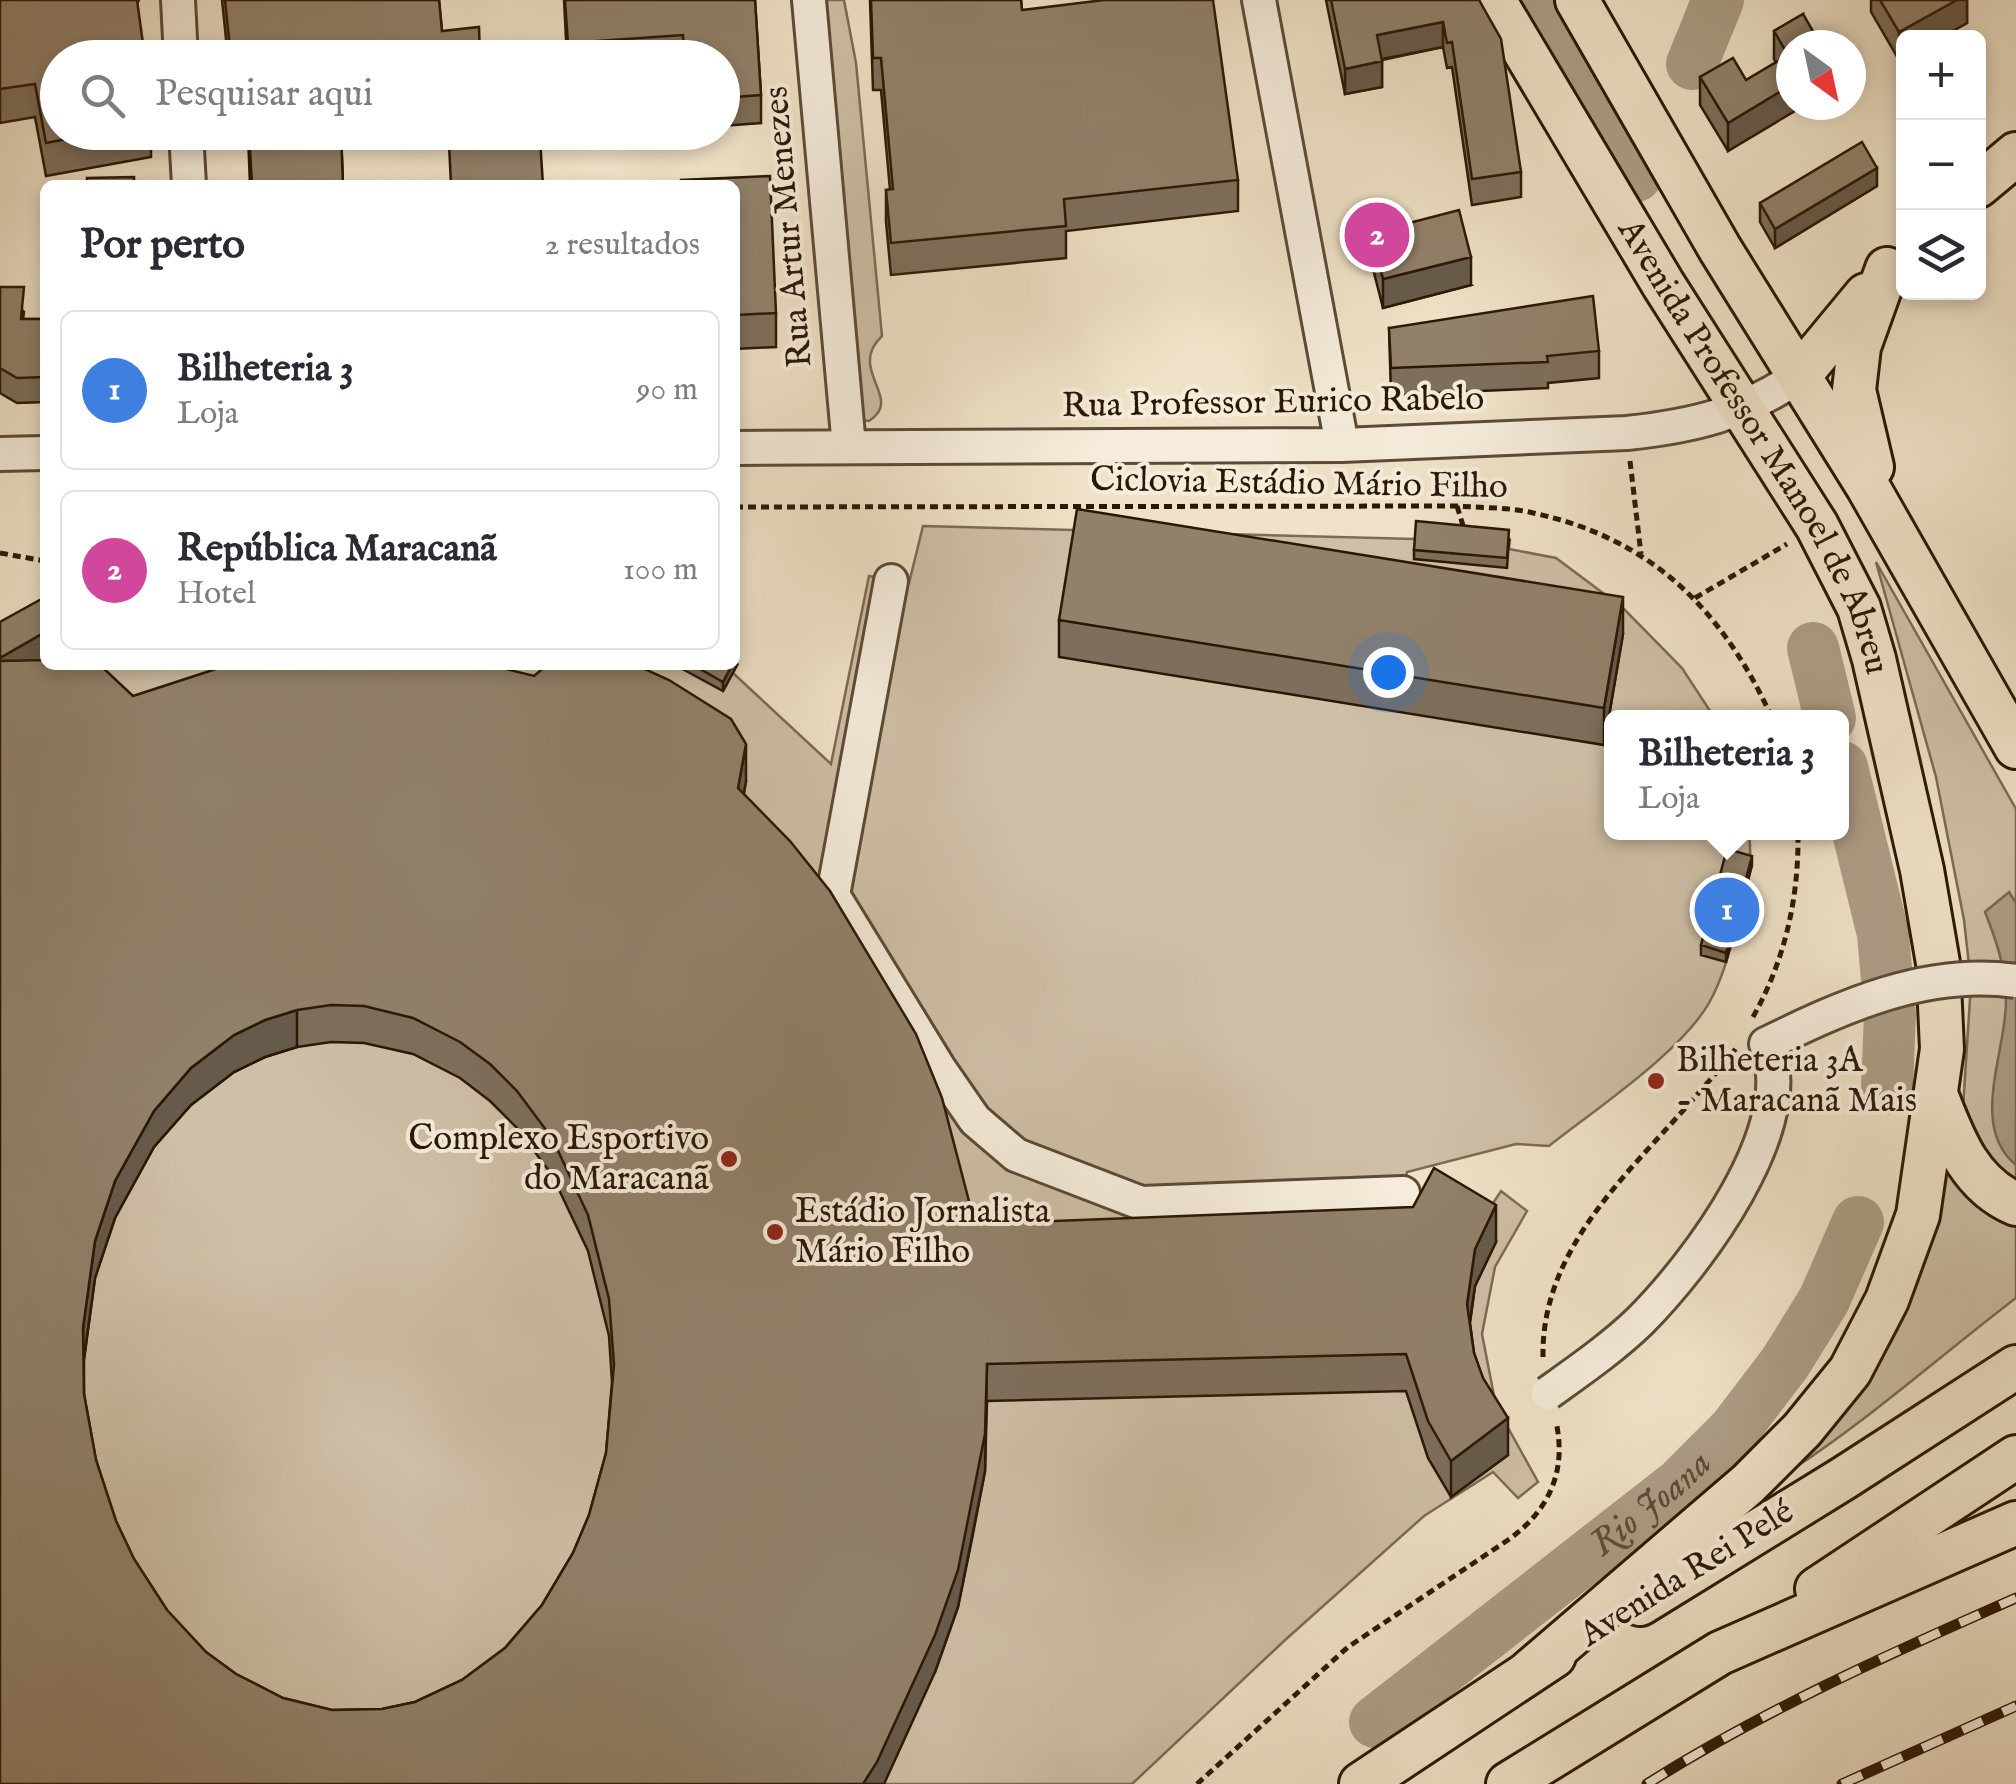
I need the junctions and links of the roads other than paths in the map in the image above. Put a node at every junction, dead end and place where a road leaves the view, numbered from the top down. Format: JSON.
{"nodes":[{"id":1,"x":178,"y":0,"type":"edge"},
{"id":2,"x":809,"y":0,"type":"edge"},
{"id":3,"x":1259,"y":0,"type":"edge"},
{"id":4,"x":1494,"y":0,"type":"edge"},
{"id":5,"x":1578,"y":0,"type":"edge"},
{"id":6,"x":180,"y":40,"type":"edge"},
{"id":7,"x":187,"y":150,"type":"edge"},
{"id":8,"x":2016,"y":154,"type":"edge"},
{"id":9,"x":1986,"y":179,"type":"edge"},
{"id":10,"x":189,"y":180,"type":"edge"},
{"id":11,"x":1895,"y":261,"type":"edge"},
{"id":12,"x":1799,"y":376,"type":"junction"},
{"id":13,"x":1741,"y":410,"type":"junction"},
{"id":14,"x":1342,"y":445,"type":"junction"},
{"id":15,"x":848,"y":447,"type":"junction"},
{"id":16,"x":740,"y":448,"type":"edge"},
{"id":17,"x":40,"y":453,"type":"edge"},
{"id":18,"x":0,"y":454,"type":"edge"},
{"id":19,"x":1868,"y":487,"type":"junction"},
{"id":20,"x":892,"y":581,"type":"dead end"},
{"id":21,"x":2016,"y":748,"type":"edge"},
{"id":22,"x":2016,"y":981,"type":"edge"},
{"id":23,"x":1936,"y":1094,"type":"junction"},
{"id":24,"x":1403,"y":1193,"type":"dead end"},
{"id":25,"x":2016,"y":1204,"type":"edge"},
{"id":26,"x":2016,"y":1367,"type":"edge"},
{"id":27,"x":1548,"y":1393,"type":"road end"},
{"id":28,"x":2016,"y":1457,"type":"edge"},
{"id":29,"x":2016,"y":1523,"type":"edge"},
{"id":30,"x":1720,"y":1652,"type":"junction"},
{"id":31,"x":1530,"y":1671,"type":"junction"},
{"id":32,"x":1360,"y":1784,"type":"edge"},
{"id":33,"x":1508,"y":1784,"type":"edge"}],
"edges":[{"from":1,"to":6,"type":"street"},
{"from":2,"to":15,"type":"street","name":"Rua Artur Menezes"},
{"from":3,"to":14,"type":"street"},
{"from":4,"to":13,"type":"main road","name":"Avenida Professor Manoel de Abreu"},
{"from":5,"to":12,"type":"main road","name":"Avenida Professor Manoel de Abreu"},
{"from":7,"to":10,"type":"street"},
{"from":8,"to":9,"type":"main road"},
{"from":11,"to":12,"type":"main road"},
{"from":11,"to":19,"type":"main road"},
{"from":12,"to":13,"type":"street","name":"Rua Professor Eurico Rabelo"},
{"from":12,"to":19,"type":"main road","name":"Avenida Professor Manoel de Abreu"},
{"from":13,"to":14,"type":"street","name":"Rua Professor Eurico Rabelo"},
{"from":13,"to":23,"type":"main road","name":"Avenida Professor Manoel de Abreu"},
{"from":14,"to":15,"type":"street","name":"Rua Professor Eurico Rabelo"},
{"from":15,"to":16,"type":"street","name":"Rua Professor Eurico Rabelo"},
{"from":17,"to":18,"type":"street"},
{"from":19,"to":21,"type":"main road","name":"Avenida Professor Manoel de Abreu"},
{"from":20,"to":24,"type":"street"},
{"from":22,"to":27,"type":"street","bridge":true},
{"from":23,"to":25,"type":"main road"},
{"from":23,"to":31,"type":"main road","name":"Avenida Professor Manoel de Abreu"},
{"from":26,"to":31,"type":"main road","name":"Avenida Rei Pelé"},
{"from":28,"to":30,"type":"main road"},
{"from":29,"to":30,"type":"main road"},
{"from":30,"to":33,"type":"main road"},
{"from":31,"to":32,"type":"main road","name":"Avenida Rei Pelé"}]}
